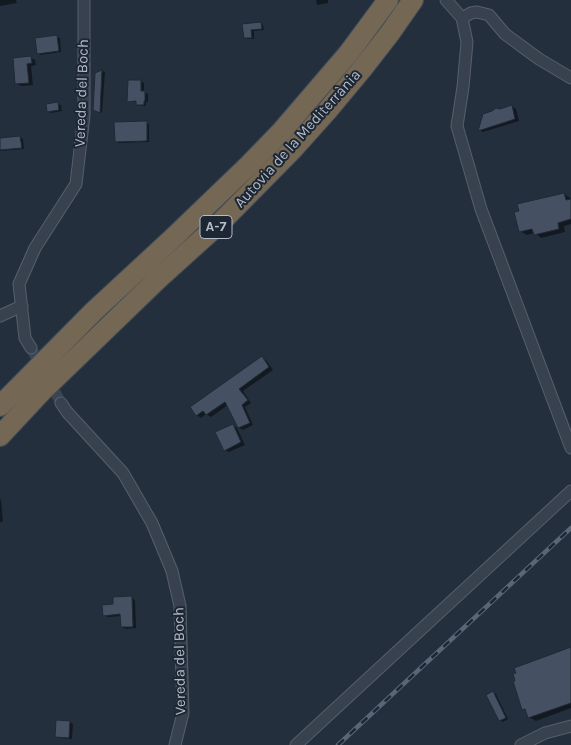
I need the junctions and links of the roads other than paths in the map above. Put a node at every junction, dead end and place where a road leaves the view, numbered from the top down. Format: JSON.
{"nodes":[{"id":1,"x":84,"y":0,"type":"edge"},
{"id":2,"x":388,"y":0,"type":"edge"},
{"id":3,"x":413,"y":0,"type":"edge"},
{"id":4,"x":446,"y":0,"type":"edge"},
{"id":5,"x":462,"y":18,"type":"junction"},
{"id":6,"x":571,"y":78,"type":"edge"},
{"id":7,"x":22,"y":306,"type":"junction"},
{"id":8,"x":0,"y":316,"type":"edge"},
{"id":9,"x":32,"y":348,"type":"tunnel mouth"},
{"id":10,"x":61,"y":403,"type":"tunnel mouth"},
{"id":11,"x":0,"y":406,"type":"edge"},
{"id":12,"x":0,"y":436,"type":"edge"},
{"id":13,"x":571,"y":448,"type":"edge"},
{"id":14,"x":571,"y":491,"type":"edge"},
{"id":15,"x":571,"y":726,"type":"edge"},
{"id":16,"x":174,"y":745,"type":"edge"},
{"id":17,"x":296,"y":745,"type":"edge"},
{"id":18,"x":521,"y":745,"type":"edge"}],
"edges":[{"from":1,"to":7,"type":"street","name":"Vereda del Boch"},
{"from":2,"to":11,"type":"highway","name":"Autovia de la Mediterrània","number":"A-7"},
{"from":3,"to":12,"type":"highway","name":"Autovia de la Mediterrània","number":"A-7"},
{"from":4,"to":5,"type":"street"},
{"from":5,"to":6,"type":"street"},
{"from":5,"to":13,"type":"street"},
{"from":7,"to":8,"type":"street"},
{"from":7,"to":9,"type":"street","name":"Vereda del Boch"},
{"from":10,"to":16,"type":"street","name":"Vereda del Boch"},
{"from":14,"to":17,"type":"street"},
{"from":15,"to":18,"type":"street"}]}
